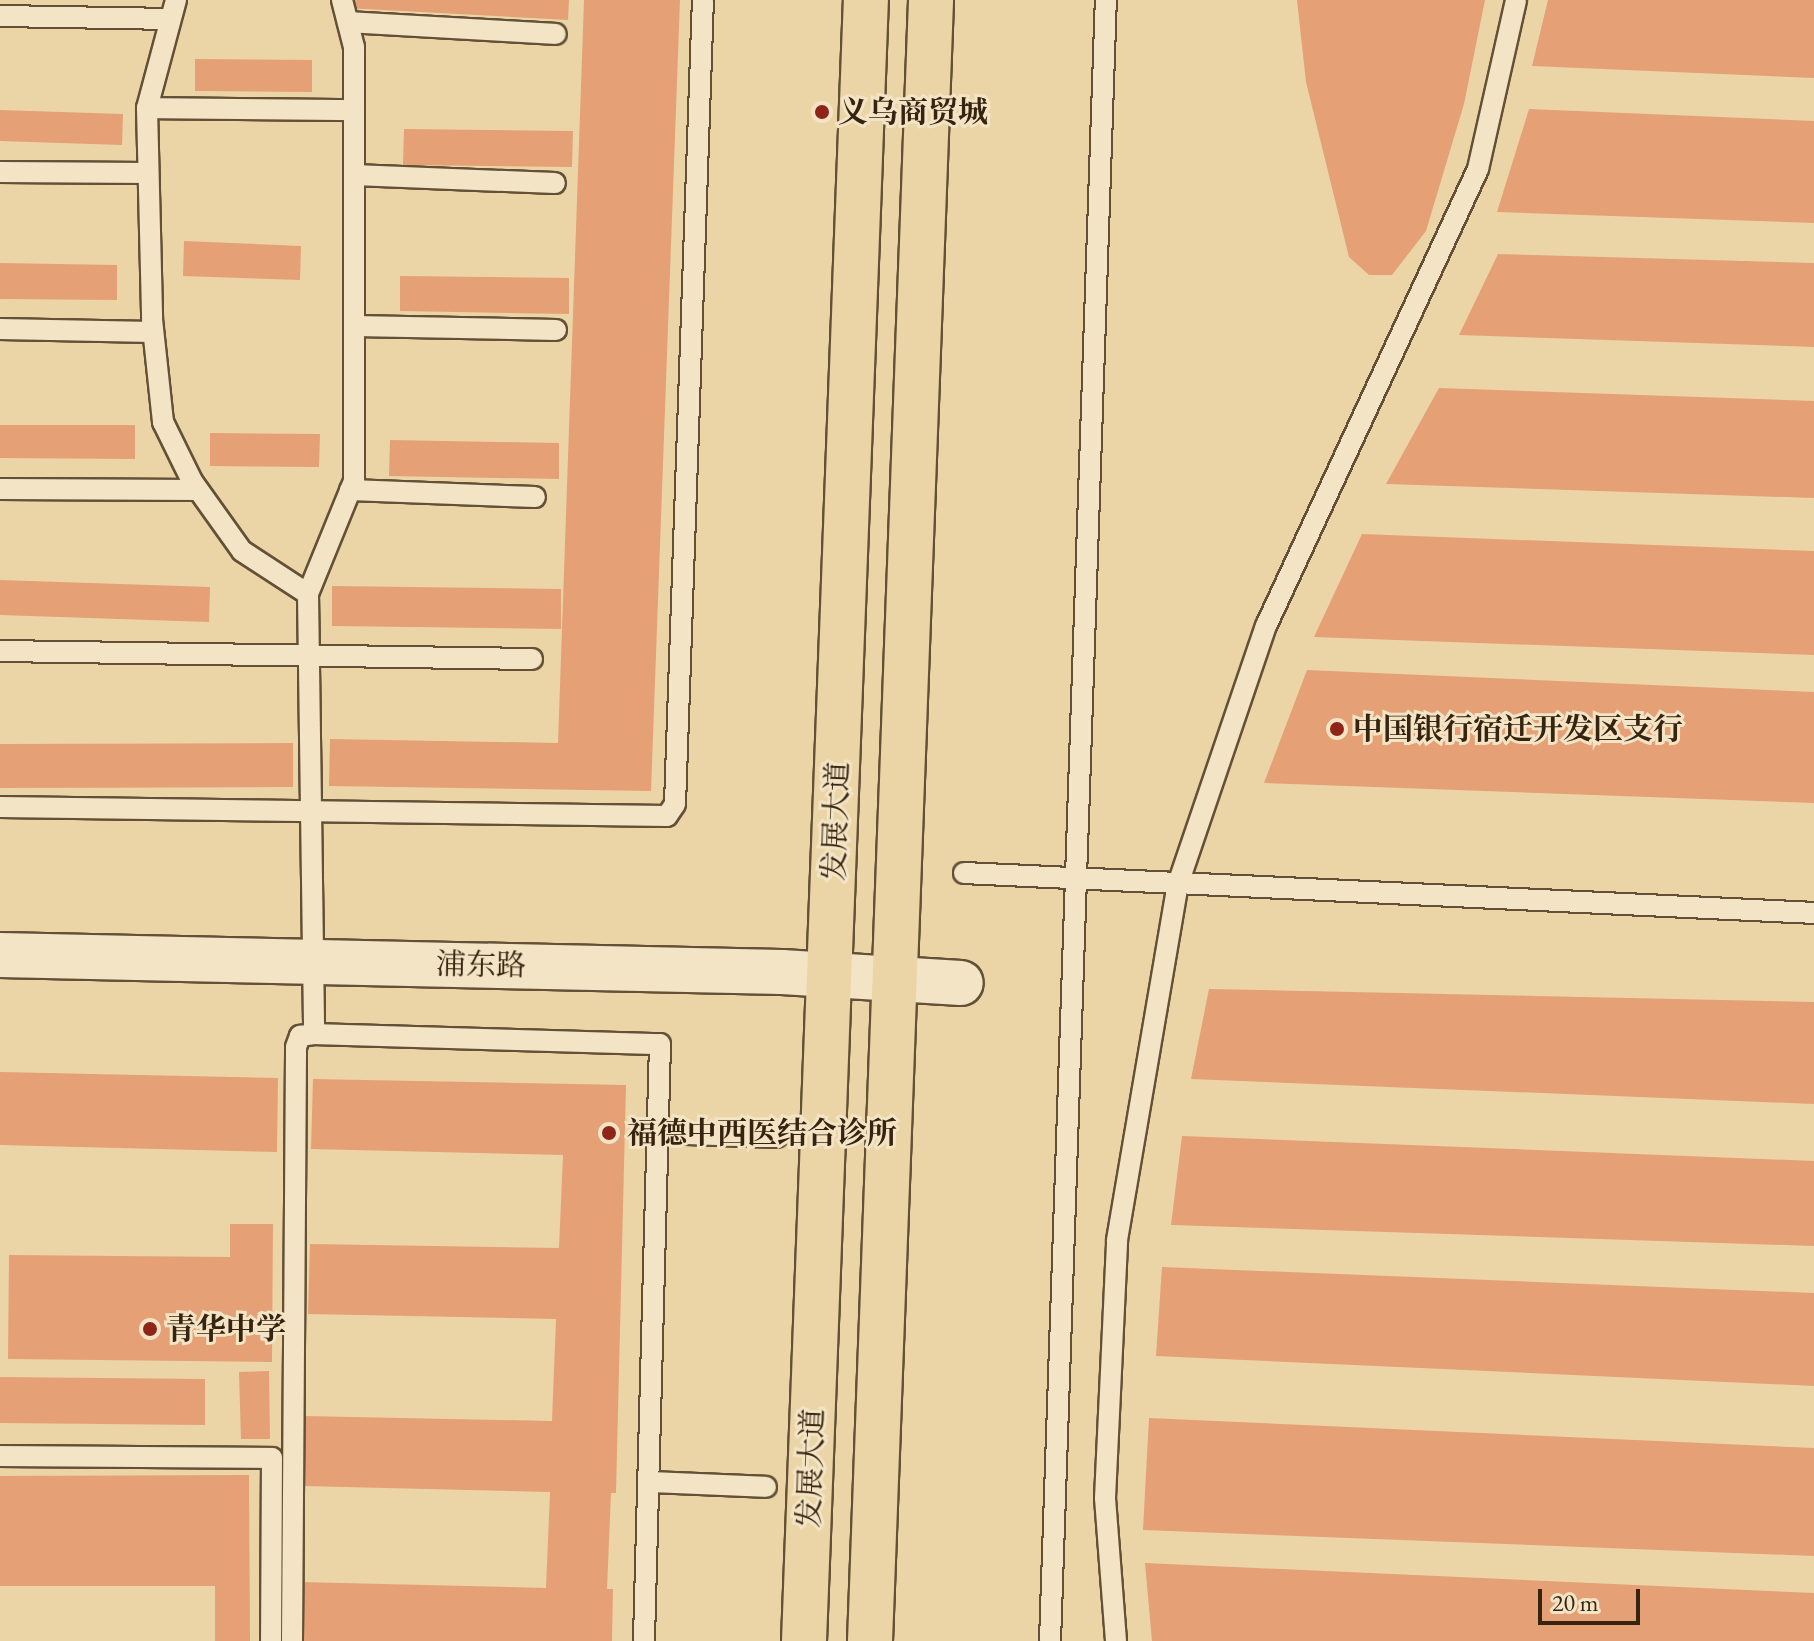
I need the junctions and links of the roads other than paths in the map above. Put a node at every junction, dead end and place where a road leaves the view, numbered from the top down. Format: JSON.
{"nodes":[{"id":1,"x":342,"y":0,"type":"edge"},
{"id":2,"x":703,"y":0,"type":"edge"},
{"id":3,"x":866,"y":0,"type":"edge"},
{"id":4,"x":931,"y":0,"type":"edge"},
{"id":5,"x":1106,"y":0,"type":"edge"},
{"id":6,"x":1516,"y":0,"type":"edge"},
{"id":7,"x":173,"y":10,"type":"edge"},
{"id":8,"x":0,"y":16,"type":"edge"},
{"id":9,"x":348,"y":22,"type":"junction"},
{"id":10,"x":556,"y":34,"type":"dead end"},
{"id":11,"x":147,"y":108,"type":"junction"},
{"id":12,"x":354,"y":110,"type":"junction"},
{"id":13,"x":0,"y":172,"type":"edge"},
{"id":14,"x":147,"y":173,"type":"junction"},
{"id":15,"x":354,"y":175,"type":"junction"},
{"id":16,"x":555,"y":183,"type":"dead end"},
{"id":17,"x":354,"y":326,"type":"junction"},
{"id":18,"x":0,"y":329,"type":"edge"},
{"id":19,"x":556,"y":330,"type":"dead end"},
{"id":20,"x":153,"y":332,"type":"junction"},
{"id":21,"x":0,"y":489,"type":"edge"},
{"id":22,"x":198,"y":490,"type":"junction"},
{"id":23,"x":350,"y":490,"type":"junction"},
{"id":24,"x":535,"y":497,"type":"dead end"},
{"id":25,"x":308,"y":594,"type":"junction"},
{"id":26,"x":0,"y":651,"type":"edge"},
{"id":27,"x":309,"y":654,"type":"junction"},
{"id":28,"x":532,"y":659,"type":"dead end"},
{"id":29,"x":0,"y":807,"type":"edge"},
{"id":30,"x":311,"y":813,"type":"junction"},
{"id":31,"x":964,"y":873,"type":"dead end"},
{"id":32,"x":1076,"y":879,"type":"junction"},
{"id":33,"x":1178,"y":884,"type":"junction"},
{"id":34,"x":1814,"y":913,"type":"edge"},
{"id":35,"x":0,"y":955,"type":"edge"},
{"id":36,"x":312,"y":962,"type":"junction"},
{"id":37,"x":830,"y":974,"type":"junction"},
{"id":38,"x":894,"y":978,"type":"junction"},
{"id":39,"x":961,"y":983,"type":"dead end"},
{"id":40,"x":314,"y":1034,"type":"junction"},
{"id":41,"x":658,"y":1133,"type":"junction"},
{"id":42,"x":777,"y":1137,"type":"dead end"},
{"id":43,"x":0,"y":1456,"type":"edge"},
{"id":44,"x":649,"y":1482,"type":"junction"},
{"id":45,"x":766,"y":1487,"type":"dead end"},
{"id":46,"x":271,"y":1641,"type":"edge"},
{"id":47,"x":292,"y":1641,"type":"edge"},
{"id":48,"x":644,"y":1641,"type":"edge"},
{"id":49,"x":804,"y":1641,"type":"edge"},
{"id":50,"x":870,"y":1641,"type":"edge"},
{"id":51,"x":1050,"y":1641,"type":"edge"},
{"id":52,"x":1116,"y":1641,"type":"edge"}],
"edges":[{"from":1,"to":9,"type":"lane"},
{"from":2,"to":30,"type":"lane"},
{"from":3,"to":37,"type":"main road","name":"发展大道"},
{"from":4,"to":38,"type":"main road"},
{"from":5,"to":32,"type":"lane"},
{"from":6,"to":33,"type":"lane"},
{"from":7,"to":8,"type":"lane"},
{"from":7,"to":11,"type":"lane"},
{"from":9,"to":10,"type":"lane"},
{"from":9,"to":12,"type":"lane"},
{"from":11,"to":12,"type":"lane"},
{"from":11,"to":14,"type":"lane"},
{"from":12,"to":15,"type":"lane"},
{"from":13,"to":14,"type":"lane"},
{"from":14,"to":20,"type":"lane"},
{"from":15,"to":16,"type":"lane"},
{"from":15,"to":17,"type":"lane"},
{"from":17,"to":19,"type":"lane"},
{"from":17,"to":23,"type":"lane"},
{"from":18,"to":20,"type":"lane"},
{"from":20,"to":22,"type":"lane"},
{"from":21,"to":22,"type":"lane"},
{"from":22,"to":25,"type":"lane"},
{"from":23,"to":24,"type":"lane"},
{"from":23,"to":25,"type":"lane"},
{"from":25,"to":27,"type":"lane"},
{"from":26,"to":27,"type":"lane"},
{"from":27,"to":28,"type":"lane"},
{"from":27,"to":30,"type":"lane"},
{"from":29,"to":30,"type":"lane"},
{"from":30,"to":36,"type":"lane"},
{"from":31,"to":32,"type":"lane"},
{"from":32,"to":33,"type":"lane"},
{"from":32,"to":51,"type":"lane"},
{"from":33,"to":34,"type":"lane"},
{"from":33,"to":52,"type":"lane"},
{"from":35,"to":36,"type":"street","name":"浦东路"},
{"from":36,"to":37,"type":"street","name":"浦东路"},
{"from":36,"to":40,"type":"lane"},
{"from":37,"to":38,"type":"street","name":"浦东路"},
{"from":37,"to":49,"type":"main road","name":"发展大道"},
{"from":38,"to":39,"type":"street","name":"浦东路"},
{"from":38,"to":50,"type":"main road"},
{"from":40,"to":41,"type":"lane"},
{"from":40,"to":47,"type":"lane"},
{"from":41,"to":42,"type":"lane"},
{"from":41,"to":44,"type":"lane"},
{"from":43,"to":46,"type":"lane"},
{"from":44,"to":45,"type":"lane"},
{"from":44,"to":48,"type":"lane"}]}
